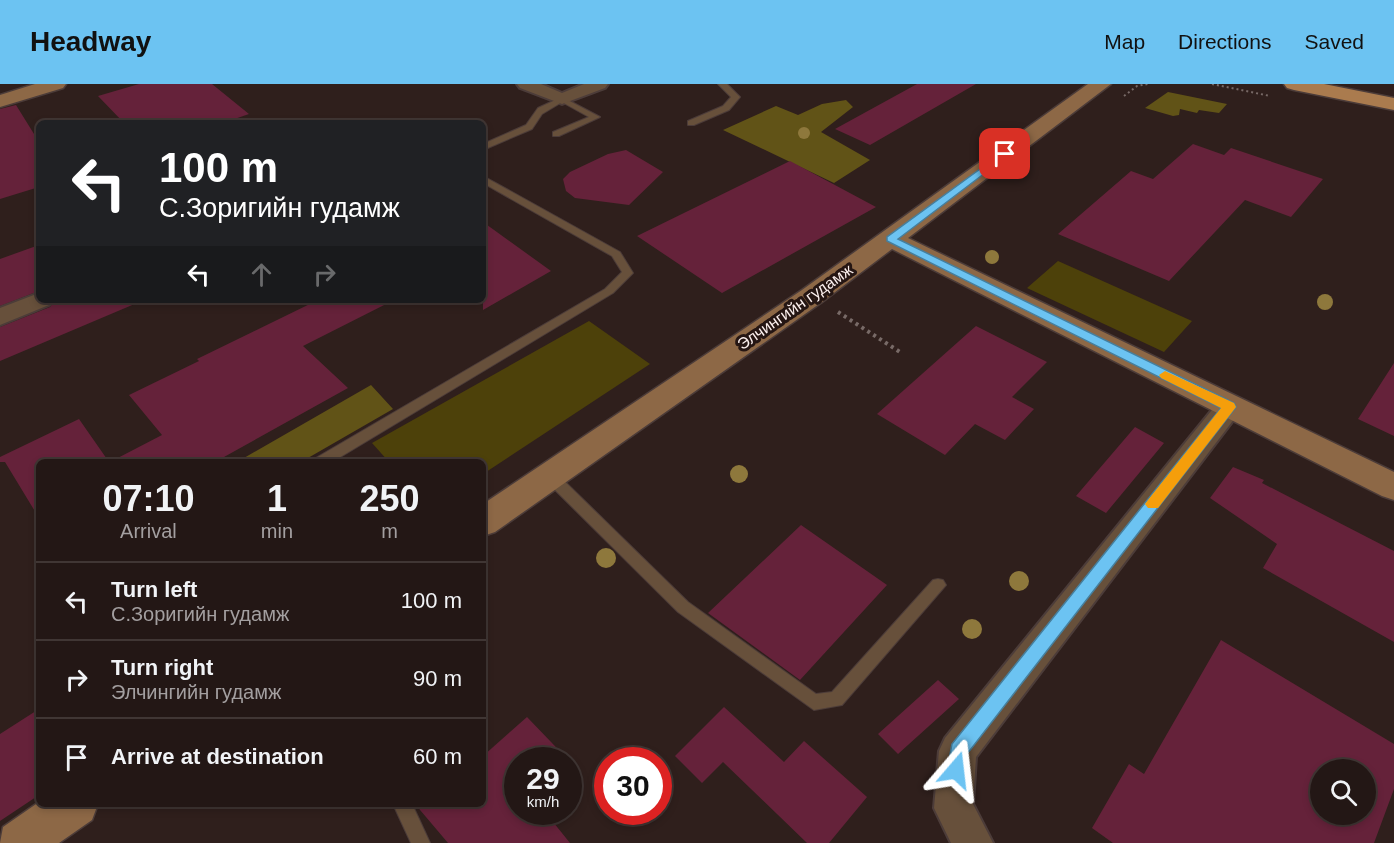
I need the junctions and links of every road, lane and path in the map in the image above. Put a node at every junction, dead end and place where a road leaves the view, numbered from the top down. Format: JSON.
{"nodes":[{"id":1,"x":56,"y":84,"type":"edge"},
{"id":2,"x":526,"y":84,"type":"edge"},
{"id":3,"x":599,"y":84,"type":"edge"},
{"id":4,"x":722,"y":84,"type":"edge"},
{"id":5,"x":1101,"y":84,"type":"edge"},
{"id":6,"x":1294,"y":84,"type":"edge"},
{"id":7,"x":562,"y":99,"type":"junction"},
{"id":8,"x":0,"y":101,"type":"edge"},
{"id":9,"x":1394,"y":104,"type":"edge"},
{"id":10,"x":691,"y":123,"type":"dead end"},
{"id":11,"x":556,"y":134,"type":"dead end"},
{"id":12,"x":486,"y":146,"type":"edge"},
{"id":13,"x":486,"y":181,"type":"edge"},
{"id":14,"x":891,"y":239,"type":"junction"},
{"id":15,"x":812,"y":296,"type":"junction"},
{"id":16,"x":36,"y":302,"type":"edge"},
{"id":17,"x":0,"y":317,"type":"edge"},
{"id":18,"x":900,"y":352,"type":"dead end"},
{"id":19,"x":1229,"y":407,"type":"junction"},
{"id":20,"x":326,"y":459,"type":"edge"},
{"id":21,"x":550,"y":476,"type":"junction"},
{"id":22,"x":1394,"y":487,"type":"edge"},
{"id":23,"x":486,"y":520,"type":"edge"},
{"id":24,"x":938,"y":585,"type":"dead end"},
{"id":25,"x":72,"y":807,"type":"edge"},
{"id":26,"x":403,"y":807,"type":"edge"},
{"id":27,"x":19,"y":843,"type":"edge"},
{"id":28,"x":421,"y":843,"type":"edge"},
{"id":29,"x":973,"y":843,"type":"edge"}],
"edges":[{"from":1,"to":8,"type":"street"},
{"from":2,"to":7,"type":"street"},
{"from":3,"to":7,"type":"street"},
{"from":4,"to":10,"type":"lane"},
{"from":5,"to":14,"type":"street","name":"Элчингийн гудамж"},
{"from":6,"to":9,"type":"main road"},
{"from":7,"to":11,"type":"lane"},
{"from":7,"to":12,"type":"lane"},
{"from":13,"to":20,"type":"lane"},
{"from":14,"to":15,"type":"street","name":"Элчингийн гудамж"},
{"from":14,"to":19,"type":"street"},
{"from":15,"to":18,"type":"path"},
{"from":15,"to":21,"type":"street","name":"Элчингийн гудамж"},
{"from":16,"to":17,"type":"street"},
{"from":19,"to":22,"type":"street"},
{"from":19,"to":29,"type":"street"},
{"from":21,"to":23,"type":"street","name":"Элчингийн гудамж"},
{"from":21,"to":24,"type":"lane"},
{"from":25,"to":27,"type":"street"},
{"from":26,"to":28,"type":"lane"}]}
